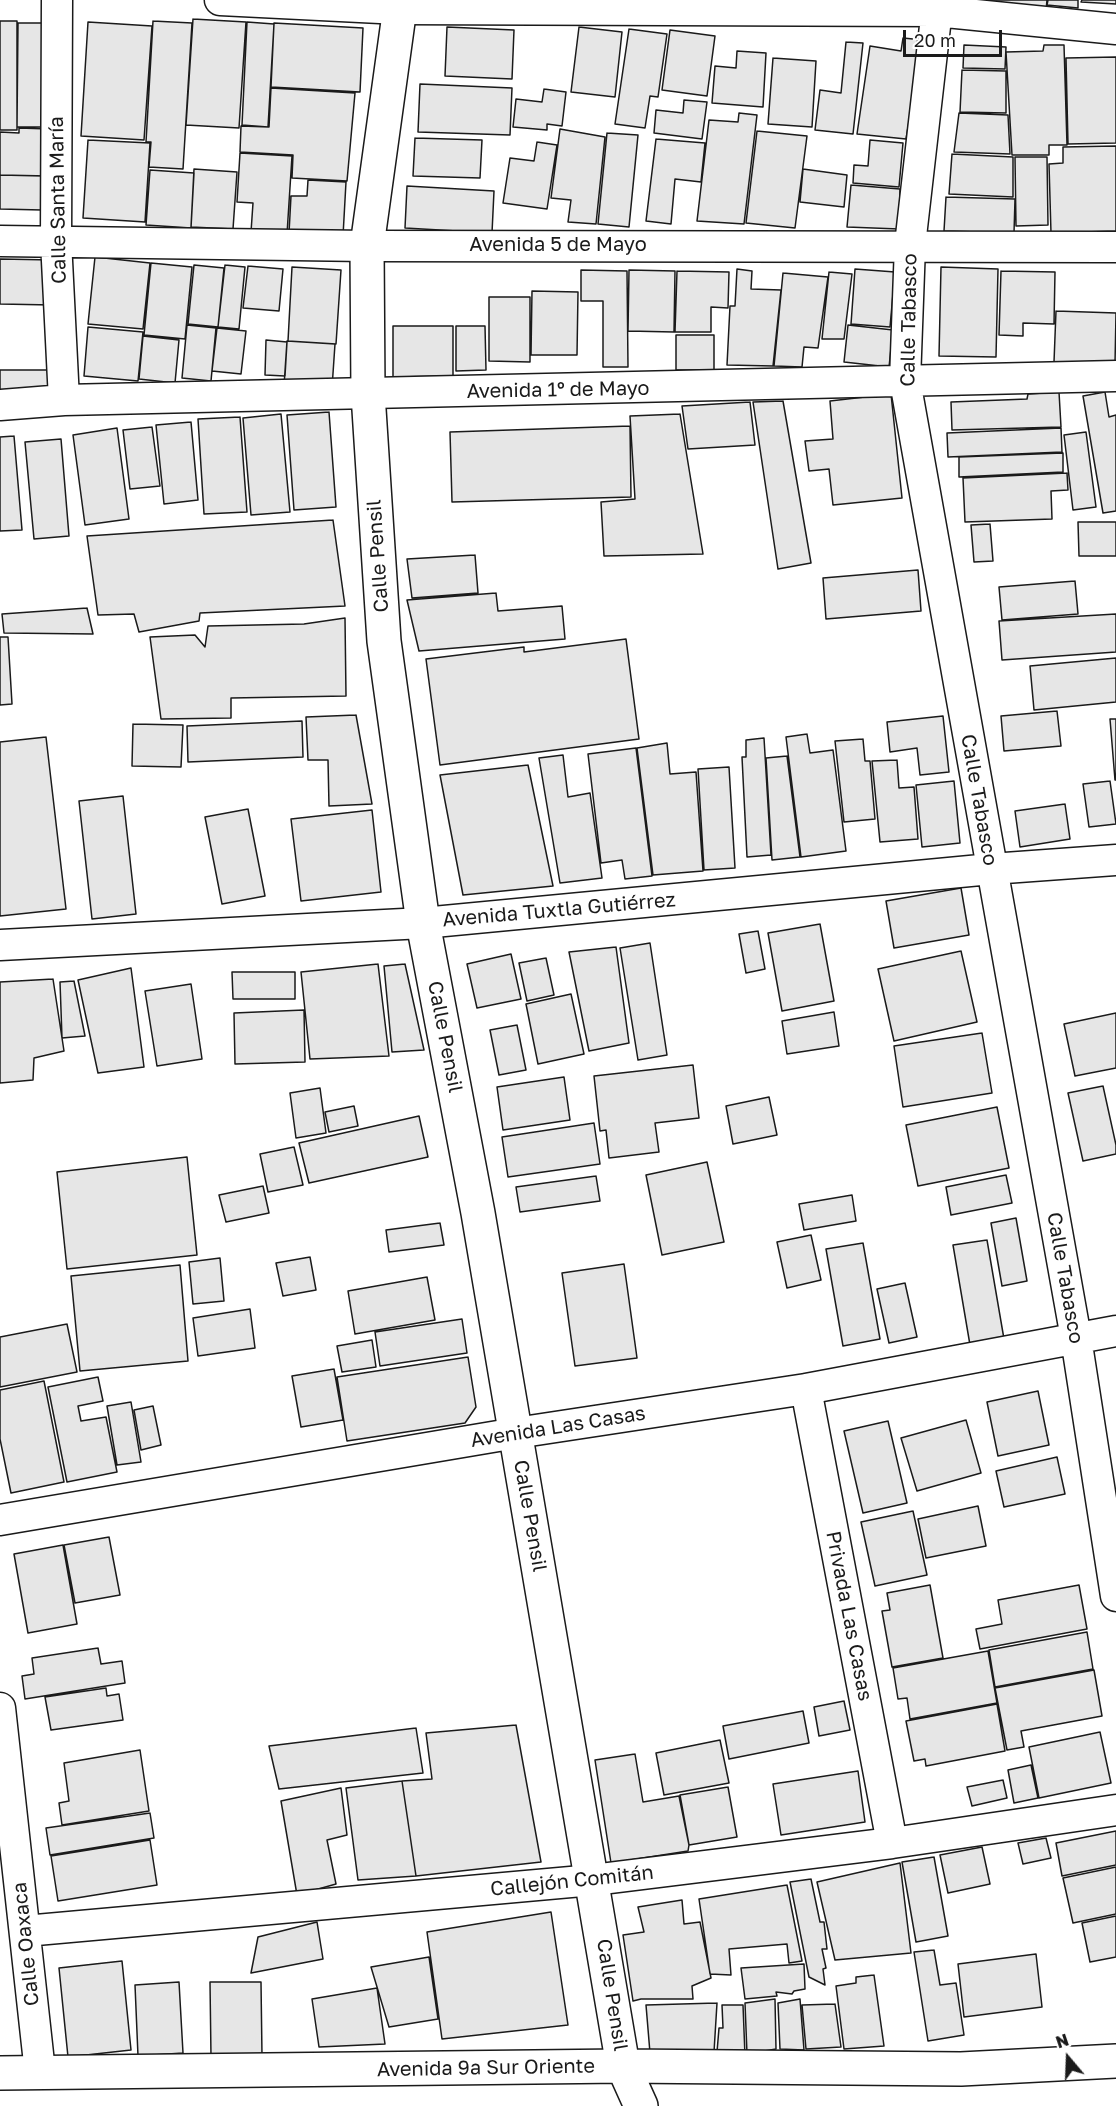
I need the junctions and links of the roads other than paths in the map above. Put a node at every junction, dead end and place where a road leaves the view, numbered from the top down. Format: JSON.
{"nodes":[{"id":1,"x":57,"y":0,"type":"edge"},
{"id":2,"x":220,"y":0,"type":"edge"},
{"id":3,"x":400,"y":4,"type":"edge"},
{"id":4,"x":937,"y":6,"type":"edge"},
{"id":5,"x":1116,"y":29,"type":"edge"},
{"id":6,"x":0,"y":241,"type":"edge"},
{"id":7,"x":56,"y":241,"type":"junction"},
{"id":8,"x":910,"y":245,"type":"junction"},
{"id":9,"x":367,"y":246,"type":"junction"},
{"id":10,"x":1116,"y":247,"type":"edge"},
{"id":11,"x":1116,"y":376,"type":"edge"},
{"id":12,"x":905,"y":381,"type":"junction"},
{"id":13,"x":368,"y":394,"type":"junction"},
{"id":14,"x":64,"y":400,"type":"junction"},
{"id":15,"x":0,"y":405,"type":"edge"},
{"id":16,"x":1116,"y":860,"type":"edge"},
{"id":17,"x":991,"y":869,"type":"junction"},
{"id":18,"x":423,"y":923,"type":"junction"},
{"id":19,"x":0,"y":945,"type":"edge"},
{"id":20,"x":1116,"y":1331,"type":"edge"},
{"id":21,"x":1076,"y":1338,"type":"junction"},
{"id":22,"x":806,"y":1389,"type":"junction"},
{"id":23,"x":516,"y":1433,"type":"junction"},
{"id":24,"x":0,"y":1520,"type":"edge"},
{"id":25,"x":1116,"y":1596,"type":"edge"},
{"id":26,"x":1,"y":1722,"type":"edge"},
{"id":27,"x":1116,"y":1810,"type":"edge"},
{"id":28,"x":892,"y":1843,"type":"junction"},
{"id":29,"x":593,"y":1880,"type":"junction"},
{"id":30,"x":25,"y":1931,"type":"junction"},
{"id":31,"x":1116,"y":2061,"type":"edge"},
{"id":32,"x":623,"y":2067,"type":"junction"},
{"id":33,"x":40,"y":2072,"type":"junction"},
{"id":34,"x":0,"y":2073,"type":"edge"},
{"id":35,"x":614,"y":2106,"type":"edge"},
{"id":36,"x":641,"y":2106,"type":"edge"}],
"edges":[{"from":1,"to":7,"type":"street","name":"Calle Santa María"},
{"from":2,"to":3,"type":"street"},
{"from":3,"to":4,"type":"street"},
{"from":3,"to":9,"type":"main road","name":"Calle Pensil"},
{"from":4,"to":5,"type":"street"},
{"from":4,"to":8,"type":"street","name":"Calle Tabasco"},
{"from":6,"to":7,"type":"street","name":"Avenida 5 de Mayo"},
{"from":7,"to":9,"type":"street","name":"Avenida 5 de Mayo"},
{"from":7,"to":14,"type":"street","name":"Calle Santa María"},
{"from":8,"to":9,"type":"street","name":"Avenida 5 de Mayo"},
{"from":8,"to":10,"type":"street","name":"Avenida 5 de Mayo"},
{"from":8,"to":12,"type":"street","name":"Calle Tabasco"},
{"from":9,"to":13,"type":"main road","name":"Calle Pensil"},
{"from":11,"to":12,"type":"street","name":"Avenida 1º de Mayo"},
{"from":12,"to":13,"type":"street","name":"Avenida 1º de Mayo"},
{"from":12,"to":17,"type":"street","name":"Calle Tabasco"},
{"from":13,"to":14,"type":"street","name":"Avenida 1º de Mayo"},
{"from":13,"to":18,"type":"main road","name":"Calle Pensil"},
{"from":14,"to":15,"type":"street","name":"Avenida 1º de Mayo"},
{"from":16,"to":17,"type":"street","name":"Avenida Tuxtla Gutiérrez"},
{"from":17,"to":18,"type":"street","name":"Avenida Tuxtla Gutiérrez"},
{"from":17,"to":21,"type":"street","name":"Calle Tabasco"},
{"from":18,"to":19,"type":"street","name":"Avenida Tuxtla Gutiérrez"},
{"from":18,"to":23,"type":"main road","name":"Calle Pensil"},
{"from":20,"to":21,"type":"street","name":"Avenida Las Casas"},
{"from":21,"to":22,"type":"street","name":"Avenida Las Casas"},
{"from":21,"to":25,"type":"street","name":"Calle Tabasco"},
{"from":22,"to":23,"type":"street","name":"Avenida Las Casas"},
{"from":22,"to":28,"type":"street","name":"Privada Las Casas"},
{"from":23,"to":24,"type":"street","name":"Avenida Las Casas"},
{"from":23,"to":29,"type":"main road","name":"Calle Pensil"},
{"from":26,"to":30,"type":"street","name":"Calle Oaxaca"},
{"from":27,"to":28,"type":"street","name":"Callejón Comitán"},
{"from":28,"to":29,"type":"street","name":"Callejón Comitán"},
{"from":29,"to":30,"type":"street","name":"Callejón Comitán"},
{"from":29,"to":32,"type":"main road","name":"Calle Pensil"},
{"from":30,"to":33,"type":"street","name":"Calle Oaxaca"},
{"from":31,"to":32,"type":"main road","name":"Avenida 9a Sur Oriente"},
{"from":32,"to":33,"type":"main road","name":"Avenida 9a Sur Oriente"},
{"from":32,"to":35,"type":"main road","name":"Calle Pensil"},
{"from":32,"to":36,"type":"main road","name":"Calle Pensil"},
{"from":33,"to":34,"type":"main road","name":"Avenida 9a Sur Oriente"}]}
